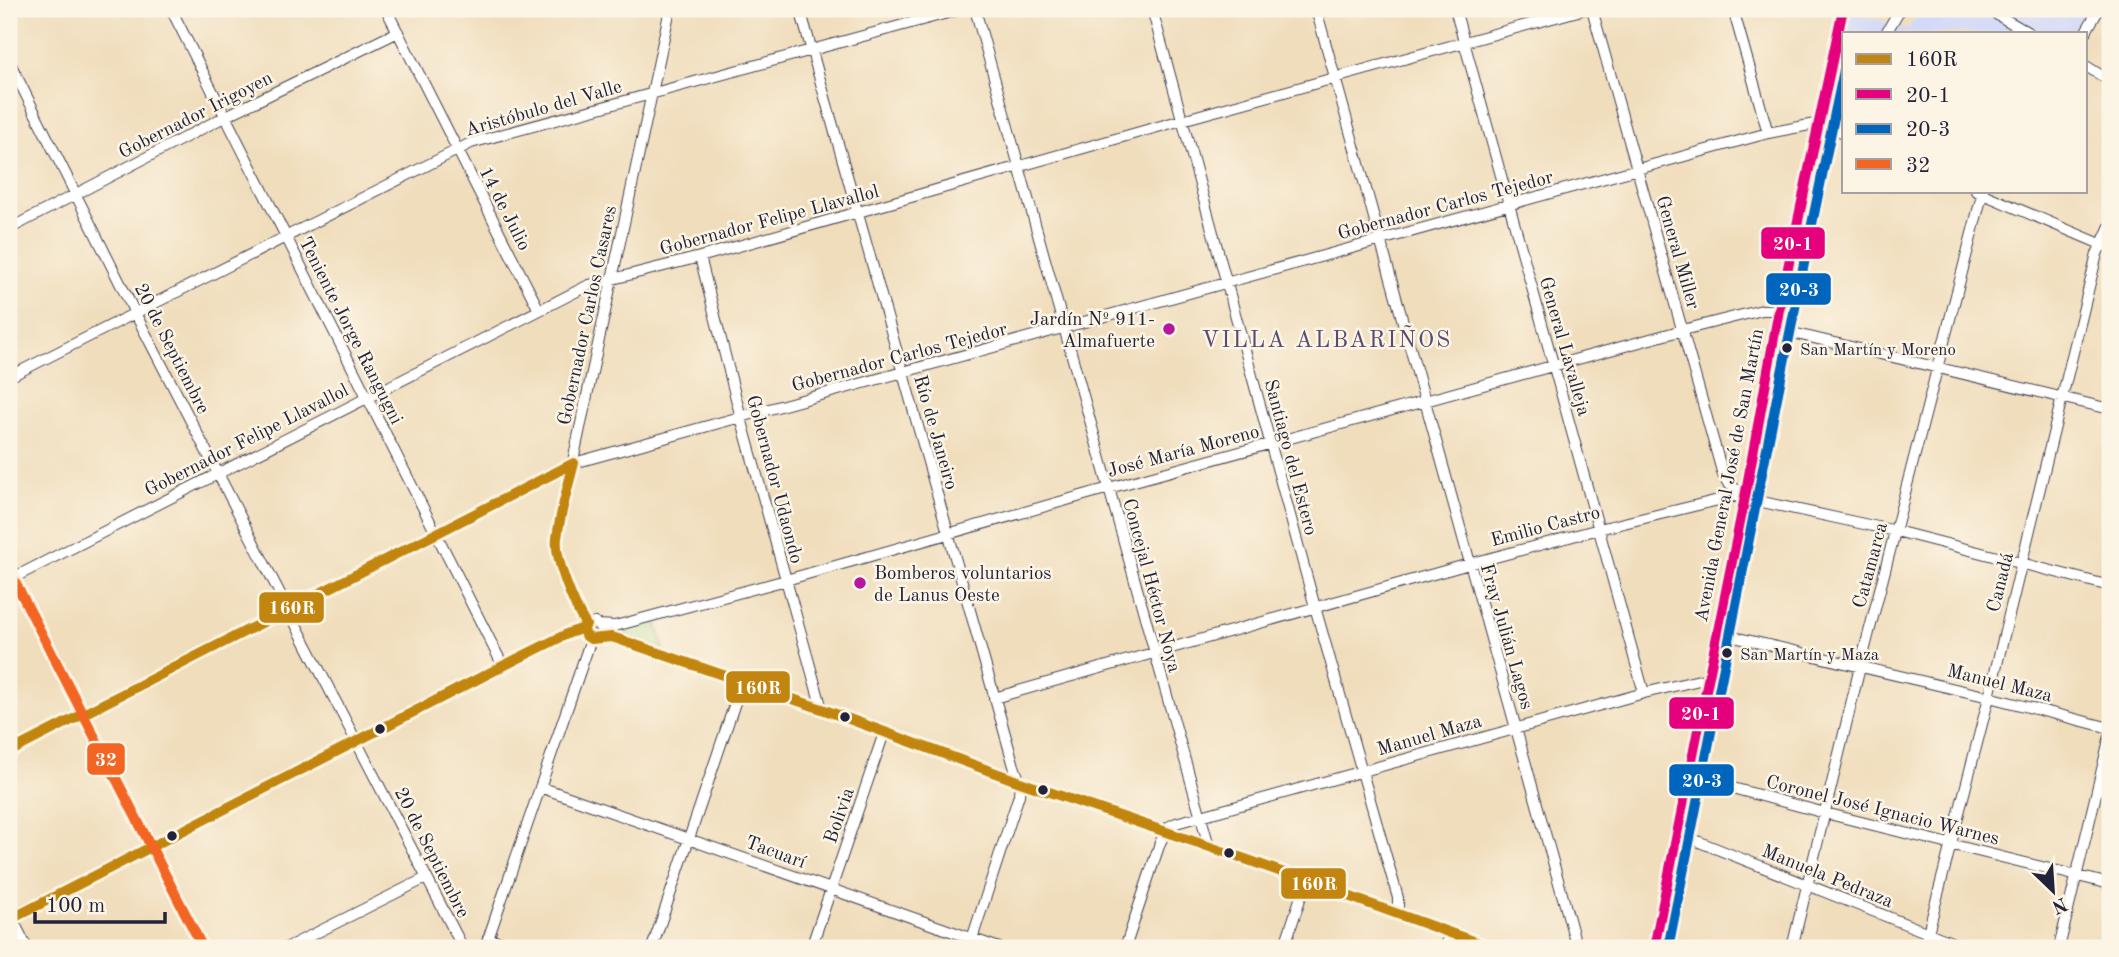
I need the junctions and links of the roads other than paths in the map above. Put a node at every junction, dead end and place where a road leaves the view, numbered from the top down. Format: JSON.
{"nodes":[{"id":1,"x":171,"y":9,"type":"edge"},
{"id":2,"x":386,"y":9,"type":"edge"},
{"id":3,"x":670,"y":9,"type":"edge"},
{"id":4,"x":800,"y":9,"type":"edge"},
{"id":5,"x":962,"y":9,"type":"edge"},
{"id":6,"x":975,"y":9,"type":"edge"},
{"id":7,"x":1152,"y":9,"type":"edge"},
{"id":8,"x":1316,"y":9,"type":"edge"},
{"id":9,"x":1455,"y":9,"type":"edge"},
{"id":10,"x":1585,"y":9,"type":"edge"},
{"id":11,"x":1592,"y":9,"type":"edge"},
{"id":12,"x":1733,"y":9,"type":"edge"},
{"id":13,"x":1843,"y":9,"type":"edge"},
{"id":14,"x":1900,"y":9,"type":"edge"},
{"id":15,"x":1987,"y":9,"type":"edge"},
{"id":16,"x":2099,"y":9,"type":"edge"},
{"id":17,"x":398,"y":32,"type":"junction"},
{"id":18,"x":1887,"y":32,"type":"edge"},
{"id":19,"x":2027,"y":32,"type":"edge"},
{"id":20,"x":2086,"y":32,"type":"edge"},
{"id":21,"x":1464,"y":43,"type":"junction"},
{"id":22,"x":812,"y":50,"type":"junction"},
{"id":23,"x":9,"y":61,"type":"edge"},
{"id":24,"x":2088,"y":67,"type":"edge"},
{"id":25,"x":1335,"y":78,"type":"junction"},
{"id":26,"x":13,"y":80,"type":"edge"},
{"id":27,"x":2110,"y":81,"type":"edge"},
{"id":28,"x":650,"y":95,"type":"junction"},
{"id":29,"x":1842,"y":102,"type":"edge"},
{"id":30,"x":226,"y":116,"type":"junction"},
{"id":31,"x":1182,"y":120,"type":"junction"},
{"id":32,"x":1820,"y":122,"type":"junction"},
{"id":33,"x":1842,"y":132,"type":"edge"},
{"id":34,"x":1768,"y":133,"type":"junction"},
{"id":35,"x":456,"y":150,"type":"junction"},
{"id":36,"x":1019,"y":167,"type":"junction"},
{"id":37,"x":1637,"y":170,"type":"junction"},
{"id":38,"x":1980,"y":192,"type":"edge"},
{"id":39,"x":76,"y":194,"type":"junction"},
{"id":40,"x":1508,"y":205,"type":"junction"},
{"id":41,"x":857,"y":213,"type":"junction"},
{"id":42,"x":2110,"y":226,"type":"edge"},
{"id":43,"x":9,"y":229,"type":"edge"},
{"id":44,"x":286,"y":237,"type":"junction"},
{"id":45,"x":1380,"y":240,"type":"junction"},
{"id":46,"x":2105,"y":246,"type":"edge"},
{"id":47,"x":700,"y":257,"type":"junction"},
{"id":48,"x":610,"y":280,"type":"junction"},
{"id":49,"x":1227,"y":283,"type":"junction"},
{"id":50,"x":539,"y":310,"type":"junction"},
{"id":51,"x":1779,"y":310,"type":"junction"},
{"id":52,"x":135,"y":313,"type":"junction"},
{"id":53,"x":1065,"y":328,"type":"junction"},
{"id":54,"x":1776,"y":328,"type":"junction"},
{"id":55,"x":1683,"y":330,"type":"junction"},
{"id":56,"x":1554,"y":366,"type":"junction"},
{"id":57,"x":1936,"y":368,"type":"junction"},
{"id":58,"x":901,"y":373,"type":"junction"},
{"id":59,"x":9,"y":377,"type":"edge"},
{"id":60,"x":2063,"y":397,"type":"junction"},
{"id":61,"x":366,"y":398,"type":"junction"},
{"id":62,"x":1425,"y":401,"type":"junction"},
{"id":63,"x":2110,"y":409,"type":"edge"},
{"id":64,"x":741,"y":418,"type":"junction"},
{"id":65,"x":1270,"y":444,"type":"junction"},
{"id":66,"x":574,"y":463,"type":"junction"},
{"id":67,"x":218,"y":473,"type":"junction"},
{"id":68,"x":1109,"y":488,"type":"junction"},
{"id":69,"x":1745,"y":498,"type":"junction"},
{"id":70,"x":1599,"y":529,"type":"junction"},
{"id":71,"x":1896,"y":531,"type":"junction"},
{"id":72,"x":435,"y":533,"type":"junction"},
{"id":73,"x":948,"y":534,"type":"junction"},
{"id":74,"x":2021,"y":563,"type":"junction"},
{"id":75,"x":1469,"y":564,"type":"junction"},
{"id":76,"x":10,"y":576,"type":"edge"},
{"id":77,"x":786,"y":580,"type":"junction"},
{"id":78,"x":2110,"y":586,"type":"edge"},
{"id":79,"x":1315,"y":607,"type":"junction"},
{"id":80,"x":288,"y":609,"type":"junction"},
{"id":81,"x":585,"y":627,"type":"junction"},
{"id":82,"x":596,"y":632,"type":"junction"},
{"id":83,"x":1717,"y":633,"type":"junction"},
{"id":84,"x":1153,"y":652,"type":"junction"},
{"id":85,"x":503,"y":666,"type":"junction"},
{"id":86,"x":1860,"y":667,"type":"junction"},
{"id":87,"x":1708,"y":678,"type":"junction"},
{"id":88,"x":742,"y":682,"type":"junction"},
{"id":89,"x":1644,"y":693,"type":"junction"},
{"id":90,"x":1989,"y":697,"type":"junction"},
{"id":91,"x":994,"y":698,"type":"junction"},
{"id":92,"x":822,"y":709,"type":"junction"},
{"id":93,"x":83,"y":714,"type":"junction"},
{"id":94,"x":1516,"y":728,"type":"junction"},
{"id":95,"x":2110,"y":729,"type":"edge"},
{"id":96,"x":884,"y":733,"type":"junction"},
{"id":97,"x":2110,"y":736,"type":"edge"},
{"id":98,"x":357,"y":742,"type":"junction"},
{"id":99,"x":9,"y":752,"type":"edge"},
{"id":100,"x":1361,"y":772,"type":"junction"},
{"id":101,"x":1688,"y":776,"type":"junction"},
{"id":102,"x":1020,"y":782,"type":"junction"},
{"id":103,"x":540,"y":786,"type":"junction"},
{"id":104,"x":1825,"y":813,"type":"junction"},
{"id":105,"x":1200,"y":817,"type":"junction"},
{"id":106,"x":1164,"y":832,"type":"junction"},
{"id":107,"x":1676,"y":833,"type":"junction"},
{"id":108,"x":690,"y":838,"type":"junction"},
{"id":109,"x":1950,"y":845,"type":"junction"},
{"id":110,"x":1209,"y":846,"type":"junction"},
{"id":111,"x":152,"y":848,"type":"junction"},
{"id":112,"x":2078,"y":875,"type":"junction"},
{"id":113,"x":426,"y":878,"type":"junction"},
{"id":114,"x":1306,"y":881,"type":"junction"},
{"id":115,"x":2110,"y":884,"type":"edge"},
{"id":116,"x":1807,"y":886,"type":"junction"},
{"id":117,"x":831,"y":890,"type":"junction"},
{"id":118,"x":1398,"y":914,"type":"junction"},
{"id":119,"x":10,"y":917,"type":"edge"},
{"id":120,"x":1450,"y":933,"type":"junction"},
{"id":121,"x":1927,"y":933,"type":"junction"},
{"id":122,"x":486,"y":943,"type":"edge"},
{"id":123,"x":970,"y":944,"type":"edge"},
{"id":124,"x":27,"y":948,"type":"edge"},
{"id":125,"x":203,"y":948,"type":"edge"},
{"id":126,"x":286,"y":948,"type":"edge"},
{"id":127,"x":463,"y":948,"type":"edge"},
{"id":128,"x":516,"y":948,"type":"edge"},
{"id":129,"x":652,"y":948,"type":"edge"},
{"id":130,"x":811,"y":948,"type":"edge"},
{"id":131,"x":999,"y":948,"type":"edge"},
{"id":132,"x":1125,"y":948,"type":"edge"},
{"id":133,"x":1284,"y":948,"type":"edge"},
{"id":134,"x":1444,"y":948,"type":"edge"},
{"id":135,"x":1492,"y":948,"type":"edge"},
{"id":136,"x":1577,"y":948,"type":"edge"},
{"id":137,"x":1654,"y":948,"type":"edge"},
{"id":138,"x":1792,"y":948,"type":"edge"},
{"id":139,"x":1924,"y":948,"type":"edge"},
{"id":140,"x":1966,"y":948,"type":"edge"},
{"id":141,"x":2059,"y":948,"type":"edge"}],
"edges":[{"from":1,"to":30,"type":"street","name":"Teniente Jorge Rangugni"},
{"from":2,"to":17,"type":"street","name":"14 de Julio"},
{"from":3,"to":28,"type":"street","name":"Gobernador Carlos Casares"},
{"from":4,"to":22,"type":"street","name":"Río de Janeiro"},
{"from":5,"to":22,"type":"street","name":"Aristóbulo del Valle"},
{"from":6,"to":36,"type":"street","name":"Concejal Héctor Noya"},
{"from":7,"to":31,"type":"street","name":"Santiago del Estero"},
{"from":8,"to":25,"type":"street","name":"Fray Julián Lagos"},
{"from":9,"to":21,"type":"street","name":"General Lavalleja"},
{"from":10,"to":21,"type":"street","name":"Gobernador Felipe Llavallol"},
{"from":11,"to":37,"type":"street","name":"General Miller"},
{"from":12,"to":34,"type":"street"},
{"from":13,"to":32,"type":"main road","name":"Avenida General José de San Martín"},
{"from":14,"to":18,"type":"street"},
{"from":15,"to":19,"type":"street"},
{"from":16,"to":20,"type":"street"},
{"from":17,"to":30,"type":"street","name":"Gobernador Irigoyen"},
{"from":17,"to":35,"type":"street","name":"14 de Julio"},
{"from":21,"to":25,"type":"street","name":"Gobernador Felipe Llavallol"},
{"from":21,"to":40,"type":"street","name":"General Lavalleja"},
{"from":22,"to":28,"type":"street","name":"Aristóbulo del Valle"},
{"from":22,"to":41,"type":"street","name":"Río de Janeiro"},
{"from":23,"to":26,"type":"street","name":"20 de Septiembre"},
{"from":24,"to":27,"type":"street"},
{"from":25,"to":31,"type":"street","name":"Gobernador Felipe Llavallol"},
{"from":25,"to":45,"type":"street","name":"Fray Julián Lagos"},
{"from":26,"to":39,"type":"street","name":"20 de Septiembre"},
{"from":28,"to":35,"type":"street","name":"Aristóbulo del Valle"},
{"from":28,"to":48,"type":"street","name":"Gobernador Carlos Casares"},
{"from":29,"to":32,"type":"street"},
{"from":30,"to":39,"type":"street","name":"Gobernador Irigoyen"},
{"from":30,"to":44,"type":"street","name":"Teniente Jorge Rangugni"},
{"from":31,"to":36,"type":"street","name":"Gobernador Felipe Llavallol"},
{"from":31,"to":49,"type":"street","name":"Santiago del Estero"},
{"from":32,"to":33,"type":"street"},
{"from":32,"to":34,"type":"street","name":"Gobernador Carlos Tejedor"},
{"from":32,"to":51,"type":"main road","name":"Avenida General José de San Martín"},
{"from":34,"to":37,"type":"street","name":"Gobernador Carlos Tejedor"},
{"from":35,"to":44,"type":"street","name":"Aristóbulo del Valle"},
{"from":35,"to":50,"type":"street","name":"14 de Julio"},
{"from":36,"to":41,"type":"street","name":"Gobernador Felipe Llavallol"},
{"from":36,"to":53,"type":"street","name":"Concejal Héctor Noya"},
{"from":37,"to":40,"type":"street","name":"Gobernador Carlos Tejedor"},
{"from":37,"to":55,"type":"street","name":"General Miller"},
{"from":38,"to":46,"type":"street"},
{"from":38,"to":57,"type":"street","name":"Catamarca"},
{"from":39,"to":43,"type":"street","name":"Gobernador Irigoyen"},
{"from":39,"to":52,"type":"street","name":"20 de Septiembre"},
{"from":40,"to":45,"type":"street","name":"Gobernador Carlos Tejedor"},
{"from":40,"to":56,"type":"street","name":"General Lavalleja"},
{"from":41,"to":47,"type":"street","name":"Gobernador Felipe Llavallol"},
{"from":41,"to":58,"type":"street","name":"Río de Janeiro"},
{"from":42,"to":46,"type":"street","name":"Canadá"},
{"from":44,"to":52,"type":"street","name":"Aristóbulo del Valle"},
{"from":44,"to":61,"type":"street","name":"Teniente Jorge Rangugni"},
{"from":45,"to":49,"type":"street","name":"Gobernador Carlos Tejedor"},
{"from":45,"to":62,"type":"street","name":"Fray Julián Lagos"},
{"from":46,"to":60,"type":"street","name":"Canadá"},
{"from":47,"to":48,"type":"street","name":"Gobernador Felipe Llavallol"},
{"from":47,"to":64,"type":"street","name":"Gobernador Udaondo"},
{"from":48,"to":50,"type":"street","name":"Gobernador Felipe Llavallol"},
{"from":48,"to":66,"type":"street","name":"Gobernador Carlos Casares"},
{"from":49,"to":53,"type":"street","name":"Gobernador Carlos Tejedor"},
{"from":49,"to":65,"type":"street","name":"Santiago del Estero"},
{"from":50,"to":61,"type":"street","name":"Gobernador Felipe Llavallol"},
{"from":51,"to":54,"type":"main road","name":"Avenida General José de San Martín"},
{"from":51,"to":55,"type":"street","name":"José María Moreno"},
{"from":52,"to":59,"type":"street","name":"Aristóbulo del Valle"},
{"from":52,"to":67,"type":"street","name":"20 de Septiembre"},
{"from":53,"to":58,"type":"street","name":"Gobernador Carlos Tejedor"},
{"from":53,"to":68,"type":"street","name":"Concejal Héctor Noya"},
{"from":54,"to":57,"type":"street"},
{"from":54,"to":69,"type":"main road","name":"Avenida General José de San Martín"},
{"from":55,"to":56,"type":"street","name":"José María Moreno"},
{"from":55,"to":69,"type":"street","name":"General Miller"},
{"from":56,"to":62,"type":"street","name":"José María Moreno"},
{"from":56,"to":70,"type":"street","name":"General Lavalleja"},
{"from":57,"to":60,"type":"street"},
{"from":57,"to":71,"type":"street","name":"Catamarca"},
{"from":58,"to":64,"type":"street","name":"Gobernador Carlos Tejedor"},
{"from":58,"to":73,"type":"street","name":"Río de Janeiro"},
{"from":60,"to":63,"type":"street"},
{"from":60,"to":74,"type":"street","name":"Canadá"},
{"from":61,"to":67,"type":"street","name":"Gobernador Felipe Llavallol"},
{"from":61,"to":72,"type":"street","name":"Teniente Jorge Rangugni"},
{"from":62,"to":65,"type":"street","name":"José María Moreno"},
{"from":62,"to":75,"type":"street","name":"Fray Julián Lagos"},
{"from":64,"to":66,"type":"street","name":"Gobernador Carlos Tejedor"},
{"from":64,"to":77,"type":"street","name":"Gobernador Udaondo"},
{"from":65,"to":68,"type":"street","name":"José María Moreno"},
{"from":65,"to":79,"type":"street","name":"Santiago del Estero"},
{"from":66,"to":72,"type":"street","name":"Gobernador Carlos Tejedor"},
{"from":66,"to":81,"type":"street","name":"Gobernador Carlos Casares"},
{"from":67,"to":76,"type":"street","name":"Gobernador Felipe Llavallol"},
{"from":67,"to":80,"type":"street","name":"20 de Septiembre"},
{"from":68,"to":73,"type":"street","name":"José María Moreno"},
{"from":68,"to":84,"type":"street","name":"Concejal Héctor Noya"},
{"from":69,"to":70,"type":"street","name":"Emilio Castro"},
{"from":69,"to":71,"type":"street","name":"Emilio Castro"},
{"from":69,"to":83,"type":"main road","name":"Avenida General José de San Martín"},
{"from":70,"to":75,"type":"street","name":"Emilio Castro"},
{"from":70,"to":89,"type":"street","name":"General Lavalleja"},
{"from":71,"to":74,"type":"street","name":"Emilio Castro"},
{"from":71,"to":86,"type":"street","name":"Catamarca"},
{"from":72,"to":80,"type":"street","name":"Gobernador Carlos Tejedor"},
{"from":72,"to":85,"type":"street","name":"Teniente Jorge Rangugni"},
{"from":73,"to":77,"type":"street","name":"José María Moreno"},
{"from":73,"to":91,"type":"street","name":"Río de Janeiro"},
{"from":74,"to":78,"type":"street","name":"Emilio Castro"},
{"from":74,"to":90,"type":"street","name":"Canadá"},
{"from":75,"to":79,"type":"street","name":"Emilio Castro"},
{"from":75,"to":94,"type":"street","name":"Fray Julián Lagos"},
{"from":76,"to":93,"type":"street"},
{"from":77,"to":82,"type":"street","name":"José María Moreno"},
{"from":77,"to":92,"type":"street","name":"Gobernador Udaondo"},
{"from":79,"to":84,"type":"street","name":"Emilio Castro"},
{"from":79,"to":100,"type":"street","name":"Santiago del Estero"},
{"from":80,"to":93,"type":"street","name":"Gobernador Carlos Tejedor"},
{"from":80,"to":98,"type":"street","name":"20 de Septiembre"},
{"from":81,"to":82,"type":"street","name":"José María Moreno"},
{"from":81,"to":85,"type":"street"},
{"from":82,"to":88,"type":"street"},
{"from":82,"to":103,"type":"street"},
{"from":83,"to":86,"type":"street","name":"Manuel Maza"},
{"from":83,"to":87,"type":"main road","name":"Avenida General José de San Martín"},
{"from":84,"to":91,"type":"street","name":"Emilio Castro"},
{"from":84,"to":105,"type":"street","name":"Concejal Héctor Noya"},
{"from":85,"to":98,"type":"street"},
{"from":86,"to":90,"type":"street","name":"Manuel Maza"},
{"from":86,"to":104,"type":"street","name":"Catamarca"},
{"from":87,"to":89,"type":"street","name":"Manuel Maza"},
{"from":87,"to":101,"type":"main road","name":"Avenida General José de San Martín"},
{"from":88,"to":92,"type":"street"},
{"from":88,"to":108,"type":"street"},
{"from":89,"to":94,"type":"street","name":"Manuel Maza"},
{"from":90,"to":95,"type":"street","name":"Manuel Maza"},
{"from":90,"to":109,"type":"street","name":"Canadá"},
{"from":91,"to":102,"type":"street","name":"Río de Janeiro"},
{"from":92,"to":96,"type":"street"},
{"from":93,"to":99,"type":"street","name":"Gobernador Carlos Tejedor"},
{"from":93,"to":111,"type":"street"},
{"from":94,"to":100,"type":"street","name":"Manuel Maza"},
{"from":94,"to":136,"type":"street","name":"Fray Julián Lagos"},
{"from":96,"to":102,"type":"street"},
{"from":96,"to":117,"type":"street","name":"Bolivia"},
{"from":97,"to":112,"type":"street"},
{"from":98,"to":111,"type":"street"},
{"from":98,"to":113,"type":"street","name":"20 de Septiembre"},
{"from":100,"to":105,"type":"street","name":"Manuel Maza"},
{"from":100,"to":118,"type":"street","name":"Santiago del Estero"},
{"from":101,"to":104,"type":"street","name":"Coronel José Ignacio Warnes"},
{"from":101,"to":107,"type":"main road","name":"Avenida General José de San Martín"},
{"from":102,"to":106,"type":"street"},
{"from":102,"to":123,"type":"street"},
{"from":103,"to":108,"type":"street","name":"Tacuarí"},
{"from":103,"to":122,"type":"street"},
{"from":104,"to":109,"type":"street","name":"Coronel José Ignacio Warnes"},
{"from":104,"to":116,"type":"street","name":"Catamarca"},
{"from":105,"to":106,"type":"street","name":"Manuel Maza"},
{"from":105,"to":110,"type":"street","name":"Concejal Héctor Noya"},
{"from":106,"to":110,"type":"street"},
{"from":106,"to":132,"type":"street"},
{"from":107,"to":116,"type":"street","name":"Manuela Pedraza"},
{"from":107,"to":137,"type":"main road","name":"Avenida General José de San Martín"},
{"from":108,"to":117,"type":"street","name":"Tacuarí"},
{"from":108,"to":129,"type":"street"},
{"from":109,"to":112,"type":"street","name":"Coronel José Ignacio Warnes"},
{"from":109,"to":121,"type":"street","name":"Canadá"},
{"from":110,"to":114,"type":"street"},
{"from":111,"to":119,"type":"street"},
{"from":111,"to":125,"type":"street"},
{"from":112,"to":115,"type":"street","name":"Coronel José Ignacio Warnes"},
{"from":112,"to":141,"type":"street"},
{"from":113,"to":126,"type":"street"},
{"from":113,"to":127,"type":"street","name":"20 de Septiembre"},
{"from":114,"to":118,"type":"street"},
{"from":114,"to":133,"type":"street"},
{"from":116,"to":121,"type":"street","name":"Manuela Pedraza"},
{"from":116,"to":138,"type":"street","name":"Catamarca"},
{"from":117,"to":123,"type":"street","name":"Tacuarí"},
{"from":117,"to":130,"type":"street","name":"Bolivia"},
{"from":118,"to":120,"type":"street"},
{"from":119,"to":124,"type":"street"},
{"from":120,"to":134,"type":"street"},
{"from":120,"to":135,"type":"street"},
{"from":121,"to":139,"type":"street","name":"Canadá"},
{"from":121,"to":140,"type":"street","name":"Manuela Pedraza"},
{"from":122,"to":128,"type":"street"},
{"from":123,"to":131,"type":"street","name":"Tacuarí"}]}
